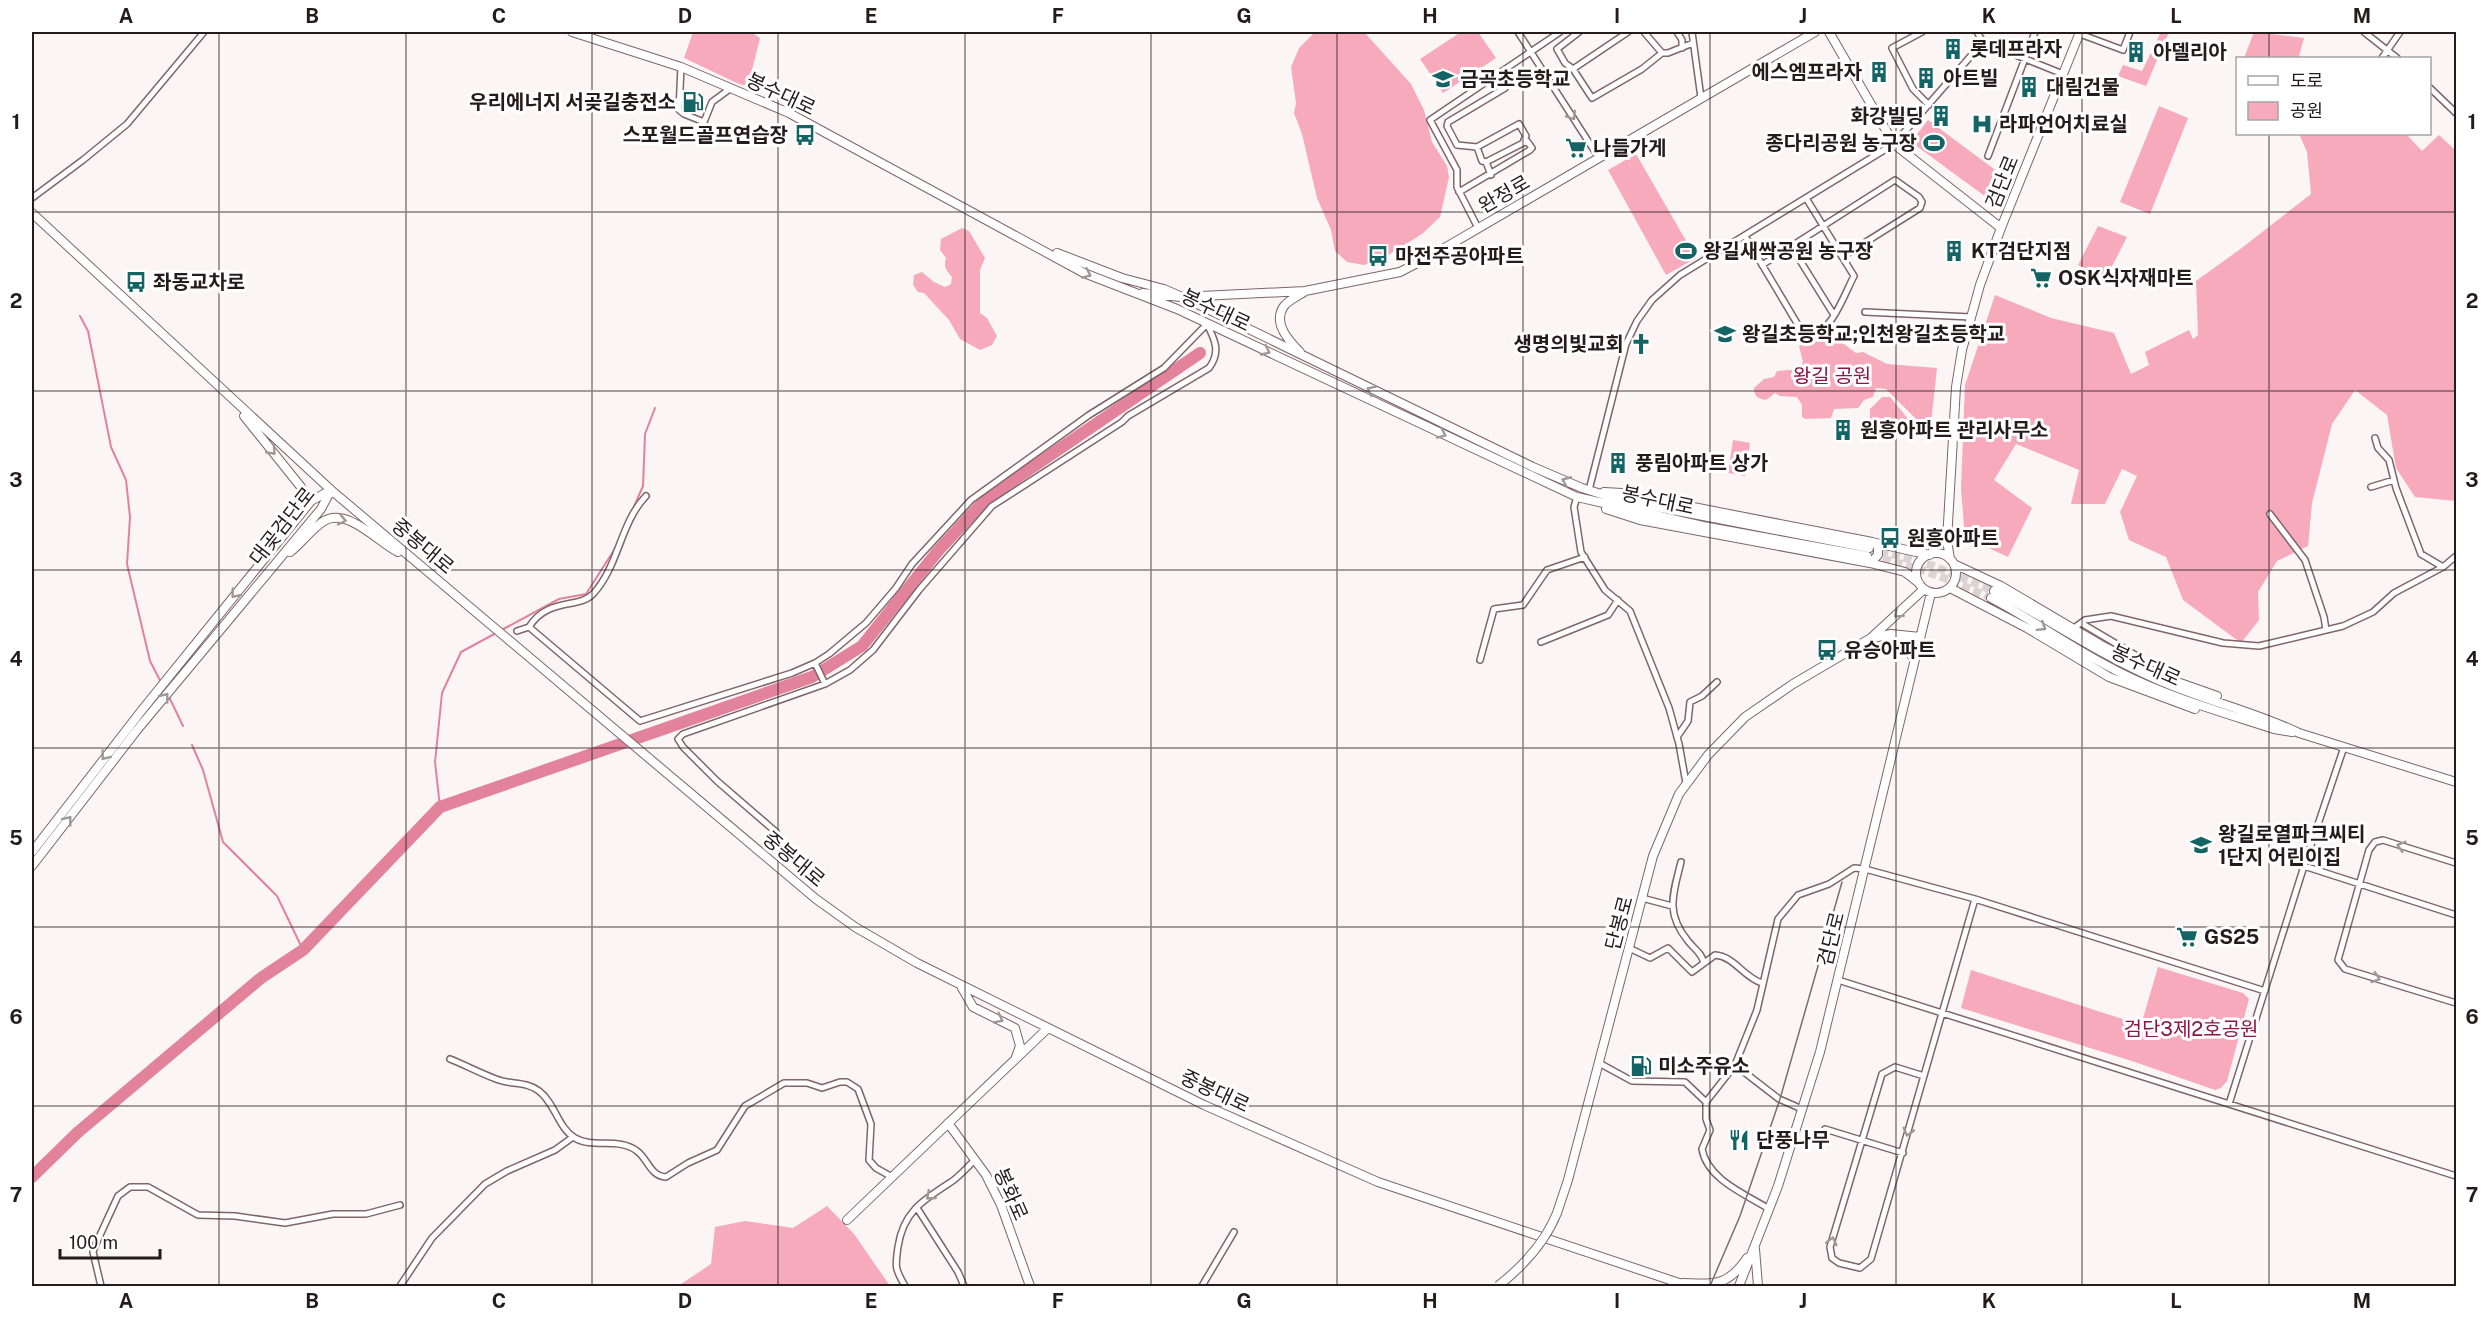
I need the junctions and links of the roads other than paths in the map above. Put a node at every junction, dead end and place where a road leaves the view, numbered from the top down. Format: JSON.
{"nodes":[{"id":1,"x":204,"y":32,"type":"edge"},
{"id":2,"x":572,"y":32,"type":"edge"},
{"id":3,"x":1518,"y":32,"type":"edge"},
{"id":4,"x":1560,"y":32,"type":"edge"},
{"id":5,"x":1579,"y":32,"type":"edge"},
{"id":6,"x":1629,"y":32,"type":"edge"},
{"id":7,"x":1644,"y":32,"type":"edge"},
{"id":8,"x":1677,"y":32,"type":"edge"},
{"id":9,"x":1692,"y":32,"type":"edge"},
{"id":10,"x":1815,"y":32,"type":"edge"},
{"id":11,"x":1829,"y":32,"type":"edge"},
{"id":12,"x":1922,"y":32,"type":"edge"},
{"id":13,"x":1977,"y":32,"type":"edge"},
{"id":14,"x":2035,"y":32,"type":"edge"},
{"id":15,"x":2130,"y":32,"type":"edge"},
{"id":16,"x":2364,"y":32,"type":"edge"},
{"id":17,"x":2400,"y":32,"type":"edge"},
{"id":18,"x":2080,"y":33,"type":"edge"},
{"id":19,"x":1983,"y":42,"type":"junction"},
{"id":20,"x":1694,"y":43,"type":"junction"},
{"id":21,"x":1682,"y":48,"type":"junction"},
{"id":22,"x":2388,"y":50,"type":"junction"},
{"id":23,"x":1531,"y":52,"type":"junction"},
{"id":24,"x":1662,"y":53,"type":"junction"},
{"id":25,"x":2383,"y":57,"type":"edge"},
{"id":26,"x":2396,"y":57,"type":"edge"},
{"id":27,"x":2025,"y":59,"type":"junction"},
{"id":28,"x":681,"y":67,"type":"junction"},
{"id":29,"x":1573,"y":69,"type":"junction"},
{"id":30,"x":2063,"y":74,"type":"junction"},
{"id":31,"x":731,"y":88,"type":"junction"},
{"id":32,"x":1505,"y":88,"type":"dead end"},
{"id":33,"x":2431,"y":89,"type":"edge"},
{"id":34,"x":1701,"y":98,"type":"junction"},
{"id":35,"x":1929,"y":105,"type":"junction"},
{"id":36,"x":2457,"y":113,"type":"edge"},
{"id":37,"x":1524,"y":140,"type":"junction"},
{"id":38,"x":1894,"y":144,"type":"junction"},
{"id":39,"x":1477,"y":147,"type":"junction"},
{"id":40,"x":1988,"y":156,"type":"dead end"},
{"id":41,"x":1599,"y":158,"type":"junction"},
{"id":42,"x":1486,"y":162,"type":"junction"},
{"id":43,"x":1491,"y":175,"type":"junction"},
{"id":44,"x":1459,"y":192,"type":"junction"},
{"id":45,"x":32,"y":198,"type":"edge"},
{"id":46,"x":1806,"y":198,"type":"junction"},
{"id":47,"x":32,"y":213,"type":"edge"},
{"id":48,"x":1823,"y":226,"type":"junction"},
{"id":49,"x":1478,"y":228,"type":"junction"},
{"id":50,"x":2001,"y":228,"type":"junction"},
{"id":51,"x":1745,"y":236,"type":"junction"},
{"id":52,"x":1035,"y":246,"type":"junction"},
{"id":53,"x":1791,"y":246,"type":"junction"},
{"id":54,"x":1842,"y":257,"type":"junction"},
{"id":55,"x":1762,"y":265,"type":"junction"},
{"id":56,"x":1129,"y":291,"type":"junction"},
{"id":57,"x":1305,"y":291,"type":"junction"},
{"id":58,"x":1180,"y":297,"type":"junction"},
{"id":59,"x":1865,"y":312,"type":"dead end"},
{"id":60,"x":1834,"y":315,"type":"junction"},
{"id":61,"x":1971,"y":317,"type":"junction"},
{"id":62,"x":1234,"y":323,"type":"junction"},
{"id":63,"x":1207,"y":324,"type":"junction"},
{"id":64,"x":1226,"y":333,"type":"junction"},
{"id":65,"x":1305,"y":358,"type":"junction"},
{"id":66,"x":237,"y":405,"type":"junction"},
{"id":67,"x":2375,"y":438,"type":"dead end"},
{"id":68,"x":2394,"y":480,"type":"junction"},
{"id":69,"x":2371,"y":487,"type":"dead end"},
{"id":70,"x":331,"y":490,"type":"junction"},
{"id":71,"x":1591,"y":491,"type":"junction"},
{"id":72,"x":646,"y":496,"type":"dead end"},
{"id":73,"x":1577,"y":497,"type":"junction"},
{"id":74,"x":2270,"y":514,"type":"dead end"},
{"id":75,"x":1948,"y":528,"type":"junction"},
{"id":76,"x":275,"y":546,"type":"junction"},
{"id":77,"x":1870,"y":552,"type":"junction"},
{"id":78,"x":1930,"y":555,"type":"junction"},
{"id":79,"x":409,"y":556,"type":"junction"},
{"id":80,"x":2457,"y":556,"type":"edge"},
{"id":81,"x":1585,"y":557,"type":"junction"},
{"id":82,"x":278,"y":560,"type":"junction"},
{"id":83,"x":1952,"y":561,"type":"junction"},
{"id":84,"x":2443,"y":567,"type":"junction"},
{"id":85,"x":1924,"y":588,"type":"junction"},
{"id":86,"x":1950,"y":588,"type":"junction"},
{"id":87,"x":1995,"y":592,"type":"junction"},
{"id":88,"x":1618,"y":600,"type":"junction"},
{"id":89,"x":1989,"y":608,"type":"junction"},
{"id":90,"x":2078,"y":625,"type":"junction"},
{"id":91,"x":529,"y":627,"type":"junction"},
{"id":92,"x":2326,"y":630,"type":"junction"},
{"id":93,"x":517,"y":631,"type":"dead end"},
{"id":94,"x":1875,"y":637,"type":"junction"},
{"id":95,"x":1920,"y":637,"type":"junction"},
{"id":96,"x":1540,"y":642,"type":"dead end"},
{"id":97,"x":2137,"y":656,"type":"dead end"},
{"id":98,"x":1480,"y":660,"type":"dead end"},
{"id":99,"x":1915,"y":660,"type":"junction"},
{"id":100,"x":815,"y":664,"type":"junction"},
{"id":101,"x":179,"y":673,"type":"junction"},
{"id":102,"x":1717,"y":682,"type":"dead end"},
{"id":103,"x":825,"y":684,"type":"junction"},
{"id":104,"x":2244,"y":715,"type":"junction"},
{"id":105,"x":1677,"y":737,"type":"junction"},
{"id":106,"x":2344,"y":747,"type":"junction"},
{"id":107,"x":2457,"y":782,"type":"edge"},
{"id":108,"x":1686,"y":783,"type":"junction"},
{"id":109,"x":776,"y":832,"type":"dead end"},
{"id":110,"x":32,"y":852,"type":"edge"},
{"id":111,"x":1681,"y":862,"type":"dead end"},
{"id":112,"x":2457,"y":863,"type":"edge"},
{"id":113,"x":32,"y":866,"type":"edge"},
{"id":114,"x":2304,"y":866,"type":"junction"},
{"id":115,"x":1865,"y":868,"type":"junction"},
{"id":116,"x":2360,"y":884,"type":"junction"},
{"id":117,"x":1642,"y":898,"type":"junction"},
{"id":118,"x":1975,"y":899,"type":"junction"},
{"id":119,"x":1671,"y":906,"type":"junction"},
{"id":120,"x":2457,"y":915,"type":"edge"},
{"id":121,"x":1629,"y":948,"type":"junction"},
{"id":122,"x":1704,"y":963,"type":"junction"},
{"id":123,"x":1838,"y":980,"type":"junction"},
{"id":124,"x":1762,"y":983,"type":"junction"},
{"id":125,"x":961,"y":987,"type":"junction"},
{"id":126,"x":2265,"y":991,"type":"junction"},
{"id":127,"x":2457,"y":1004,"type":"edge"},
{"id":128,"x":1942,"y":1015,"type":"junction"},
{"id":129,"x":1047,"y":1029,"type":"junction"},
{"id":130,"x":450,"y":1059,"type":"dead end"},
{"id":131,"x":1015,"y":1059,"type":"junction"},
{"id":132,"x":1599,"y":1063,"type":"junction"},
{"id":133,"x":1735,"y":1065,"type":"junction"},
{"id":134,"x":1924,"y":1076,"type":"junction"},
{"id":135,"x":1706,"y":1102,"type":"junction"},
{"id":136,"x":2229,"y":1104,"type":"junction"},
{"id":137,"x":1802,"y":1109,"type":"junction"},
{"id":138,"x":948,"y":1123,"type":"junction"},
{"id":139,"x":1825,"y":1129,"type":"dead end"},
{"id":140,"x":573,"y":1137,"type":"junction"},
{"id":141,"x":1862,"y":1140,"type":"junction"},
{"id":142,"x":1903,"y":1153,"type":"junction"},
{"id":143,"x":975,"y":1160,"type":"junction"},
{"id":144,"x":2457,"y":1176,"type":"edge"},
{"id":145,"x":892,"y":1177,"type":"junction"},
{"id":146,"x":400,"y":1205,"type":"dead end"},
{"id":147,"x":917,"y":1208,"type":"junction"},
{"id":148,"x":1769,"y":1209,"type":"junction"},
{"id":149,"x":847,"y":1220,"type":"dead end"},
{"id":150,"x":1234,"y":1232,"type":"dead end"},
{"id":151,"x":1755,"y":1246,"type":"junction"},
{"id":152,"x":1206,"y":1285,"type":"edge"},
{"id":153,"x":1679,"y":1285,"type":"edge"},
{"id":154,"x":101,"y":1287,"type":"edge"},
{"id":155,"x":400,"y":1287,"type":"edge"},
{"id":156,"x":905,"y":1287,"type":"edge"},
{"id":157,"x":964,"y":1287,"type":"edge"},
{"id":158,"x":1030,"y":1287,"type":"edge"},
{"id":159,"x":1498,"y":1287,"type":"edge"},
{"id":160,"x":1689,"y":1287,"type":"edge"},
{"id":161,"x":1739,"y":1287,"type":"edge"},
{"id":162,"x":1758,"y":1287,"type":"edge"}],
"edges":[{"from":1,"to":45,"type":"street"},
{"from":2,"to":28,"type":"main road","name":"봉수대로"},
{"from":3,"to":23,"type":"street"},
{"from":4,"to":23,"type":"street"},
{"from":5,"to":29,"type":"street"},
{"from":6,"to":29,"type":"street"},
{"from":7,"to":24,"type":"street"},
{"from":8,"to":21,"type":"street"},
{"from":9,"to":20,"type":"street"},
{"from":10,"to":34,"type":"main road","name":"완정로"},
{"from":11,"to":38,"type":"main road"},
{"from":12,"to":35,"type":"street"},
{"from":13,"to":19,"type":"street"},
{"from":14,"to":27,"type":"street"},
{"from":15,"to":18,"type":"street"},
{"from":16,"to":22,"type":"street"},
{"from":17,"to":22,"type":"street"},
{"from":18,"to":30,"type":"main road","name":"검단로"},
{"from":19,"to":27,"type":"street"},
{"from":19,"to":35,"type":"street"},
{"from":20,"to":21,"type":"street"},
{"from":20,"to":34,"type":"street"},
{"from":21,"to":24,"type":"street"},
{"from":22,"to":25,"type":"street"},
{"from":22,"to":26,"type":"street"},
{"from":23,"to":41,"type":"street","one_way":true},
{"from":23,"to":44,"type":"street"},
{"from":24,"to":29,"type":"street"},
{"from":27,"to":30,"type":"street"},
{"from":27,"to":40,"type":"street"},
{"from":28,"to":31,"type":"main road","name":"봉수대로"},
{"from":28,"to":31,"type":"street"},
{"from":30,"to":50,"type":"main road","name":"검단로"},
{"from":31,"to":52,"type":"main road","name":"봉수대로"},
{"from":32,"to":39,"type":"street"},
{"from":33,"to":36,"type":"street"},
{"from":34,"to":41,"type":"main road","name":"완정로"},
{"from":35,"to":38,"type":"street"},
{"from":37,"to":39,"type":"street"},
{"from":37,"to":42,"type":"street"},
{"from":37,"to":43,"type":"street"},
{"from":38,"to":46,"type":"street"},
{"from":38,"to":50,"type":"main road"},
{"from":39,"to":42,"type":"street"},
{"from":41,"to":49,"type":"main road","name":"완정로"},
{"from":42,"to":43,"type":"street"},
{"from":43,"to":44,"type":"street"},
{"from":44,"to":49,"type":"street"},
{"from":46,"to":48,"type":"street"},
{"from":46,"to":51,"type":"street"},
{"from":47,"to":66,"type":"main road","name":"중봉대로"},
{"from":48,"to":53,"type":"street"},
{"from":48,"to":54,"type":"street"},
{"from":48,"to":54,"type":"street"},
{"from":49,"to":57,"type":"main road","name":"완정로"},
{"from":50,"to":61,"type":"main road","name":"검단로"},
{"from":51,"to":55,"type":"street"},
{"from":51,"to":71,"type":"street"},
{"from":52,"to":56,"type":"main road","name":"봉수대로","one_way":true},
{"from":52,"to":58,"type":"main road","name":"봉수대로"},
{"from":53,"to":55,"type":"street"},
{"from":53,"to":60,"type":"street"},
{"from":54,"to":60,"type":"street"},
{"from":55,"to":60,"type":"street"},
{"from":56,"to":58,"type":"main road"},
{"from":56,"to":63,"type":"main road","name":"봉수대로"},
{"from":57,"to":58,"type":"main road","name":"완정로"},
{"from":57,"to":65,"type":"main road"},
{"from":58,"to":62,"type":"main road","name":"봉수대로"},
{"from":59,"to":61,"type":"street"},
{"from":61,"to":75,"type":"main road","name":"검단로"},
{"from":62,"to":64,"type":"main road"},
{"from":62,"to":65,"type":"main road","name":"봉수대로"},
{"from":63,"to":64,"type":"main road","name":"봉수대로"},
{"from":63,"to":100,"type":"street"},
{"from":63,"to":103,"type":"street"},
{"from":64,"to":73,"type":"main road","name":"봉수대로","one_way":true},
{"from":71,"to":65,"type":"main road","name":"봉수대로","one_way":true},
{"from":66,"to":70,"type":"main road","name":"중봉대로"},
{"from":66,"to":76,"type":"main road","one_way":true},
{"from":67,"to":68,"type":"street"},
{"from":68,"to":69,"type":"street"},
{"from":68,"to":84,"type":"street"},
{"from":70,"to":76,"type":"main road","name":"대곶검단로"},
{"from":70,"to":79,"type":"main road","name":"중봉대로"},
{"from":70,"to":82,"type":"main road","name":"대곶검단로"},
{"from":71,"to":77,"type":"main road","name":"봉수대로"},
{"from":72,"to":91,"type":"street"},
{"from":73,"to":77,"type":"main road","name":"봉수대로"},
{"from":73,"to":81,"type":"street"},
{"from":74,"to":92,"type":"street"},
{"from":75,"to":78,"type":"main road","name":"검단로"},
{"from":75,"to":83,"type":"main road","name":"검단로"},
{"from":76,"to":101,"type":"main road","name":"대곶검단로","one_way":true},
{"from":77,"to":78,"type":"main road"},
{"from":77,"to":85,"type":"main road"},
{"from":78,"to":83,"type":"main road"},
{"from":78,"to":85,"type":"main road"},
{"from":82,"to":79,"type":"main road","one_way":true},
{"from":79,"to":125,"type":"main road","name":"중봉대로"},
{"from":80,"to":84,"type":"street"},
{"from":81,"to":88,"type":"street"},
{"from":81,"to":98,"type":"street"},
{"from":82,"to":101,"type":"main road","name":"대곶검단로"},
{"from":83,"to":86,"type":"main road"},
{"from":83,"to":87,"type":"main road"},
{"from":84,"to":92,"type":"street"},
{"from":85,"to":86,"type":"main road"},
{"from":85,"to":94,"type":"main road","name":"단봉로","one_way":true},
{"from":85,"to":95,"type":"main road","name":"검단로"},
{"from":86,"to":89,"type":"main road"},
{"from":87,"to":89,"type":"main road"},
{"from":87,"to":90,"type":"main road"},
{"from":87,"to":104,"type":"main road","name":"봉수대로"},
{"from":88,"to":96,"type":"street"},
{"from":88,"to":105,"type":"street"},
{"from":89,"to":104,"type":"main road"},
{"from":90,"to":92,"type":"street"},
{"from":90,"to":97,"type":"street"},
{"from":90,"to":104,"type":"main road"},
{"from":91,"to":93,"type":"street"},
{"from":91,"to":100,"type":"street"},
{"from":94,"to":95,"type":"main road","name":"단봉로"},
{"from":94,"to":99,"type":"main road"},
{"from":94,"to":108,"type":"main road","name":"단봉로"},
{"from":95,"to":99,"type":"main road","name":"검단로"},
{"from":99,"to":115,"type":"main road","name":"검단로"},
{"from":100,"to":103,"type":"street"},
{"from":101,"to":110,"type":"main road","name":"대곶검단로","one_way":true},
{"from":113,"to":101,"type":"main road","name":"대곶검단로","one_way":true},
{"from":102,"to":105,"type":"street"},
{"from":103,"to":109,"type":"street"},
{"from":104,"to":106,"type":"main road","name":"봉수대로"},
{"from":105,"to":108,"type":"street"},
{"from":106,"to":107,"type":"main road","name":"봉수대로"},
{"from":106,"to":114,"type":"street"},
{"from":108,"to":117,"type":"main road","name":"단봉로"},
{"from":111,"to":119,"type":"street"},
{"from":112,"to":116,"type":"street","one_way":true},
{"from":114,"to":116,"type":"street"},
{"from":114,"to":126,"type":"street"},
{"from":115,"to":118,"type":"street"},
{"from":115,"to":123,"type":"main road","name":"검단로"},
{"from":115,"to":124,"type":"street"},
{"from":116,"to":120,"type":"street"},
{"from":116,"to":127,"type":"street","one_way":true},
{"from":117,"to":119,"type":"street"},
{"from":117,"to":121,"type":"main road","name":"단봉로"},
{"from":118,"to":126,"type":"street"},
{"from":118,"to":128,"type":"street"},
{"from":119,"to":122,"type":"street"},
{"from":121,"to":122,"type":"street"},
{"from":121,"to":132,"type":"main road","name":"단봉로"},
{"from":122,"to":124,"type":"street"},
{"from":123,"to":128,"type":"street"},
{"from":123,"to":137,"type":"main road","name":"검단로"},
{"from":124,"to":133,"type":"street"},
{"from":125,"to":129,"type":"main road","name":"중봉대로"},
{"from":125,"to":131,"type":"main road","one_way":true},
{"from":126,"to":136,"type":"street"},
{"from":128,"to":134,"type":"street"},
{"from":128,"to":136,"type":"street"},
{"from":129,"to":131,"type":"main road"},
{"from":129,"to":153,"type":"main road","name":"중봉대로"},
{"from":130,"to":140,"type":"street"},
{"from":131,"to":138,"type":"main road"},
{"from":132,"to":135,"type":"street"},
{"from":132,"to":159,"type":"main road","name":"단봉로","bridge":true},
{"from":133,"to":135,"type":"street"},
{"from":133,"to":137,"type":"street"},
{"from":134,"to":141,"type":"street"},
{"from":134,"to":142,"type":"street","one_way":true},
{"from":135,"to":148,"type":"street"},
{"from":136,"to":144,"type":"street"},
{"from":137,"to":148,"type":"main road","name":"검단로"},
{"from":138,"to":143,"type":"main road","name":"봉화로"},
{"from":138,"to":145,"type":"main road"},
{"from":139,"to":141,"type":"street"},
{"from":140,"to":145,"type":"street"},
{"from":140,"to":155,"type":"street"},
{"from":141,"to":142,"type":"street"},
{"from":142,"to":141,"type":"street","one_way":true},
{"from":143,"to":147,"type":"street","one_way":true},
{"from":143,"to":158,"type":"main road","name":"봉화로"},
{"from":145,"to":149,"type":"main road"},
{"from":146,"to":154,"type":"street"},
{"from":147,"to":156,"type":"street"},
{"from":147,"to":157,"type":"street"},
{"from":148,"to":151,"type":"main road","name":"검단로"},
{"from":150,"to":152,"type":"street"},
{"from":151,"to":153,"type":"main road"},
{"from":151,"to":161,"type":"main road","name":"검단로"},
{"from":151,"to":162,"type":"main road"},
{"from":153,"to":160,"type":"main road","name":"중봉대로"}]}
